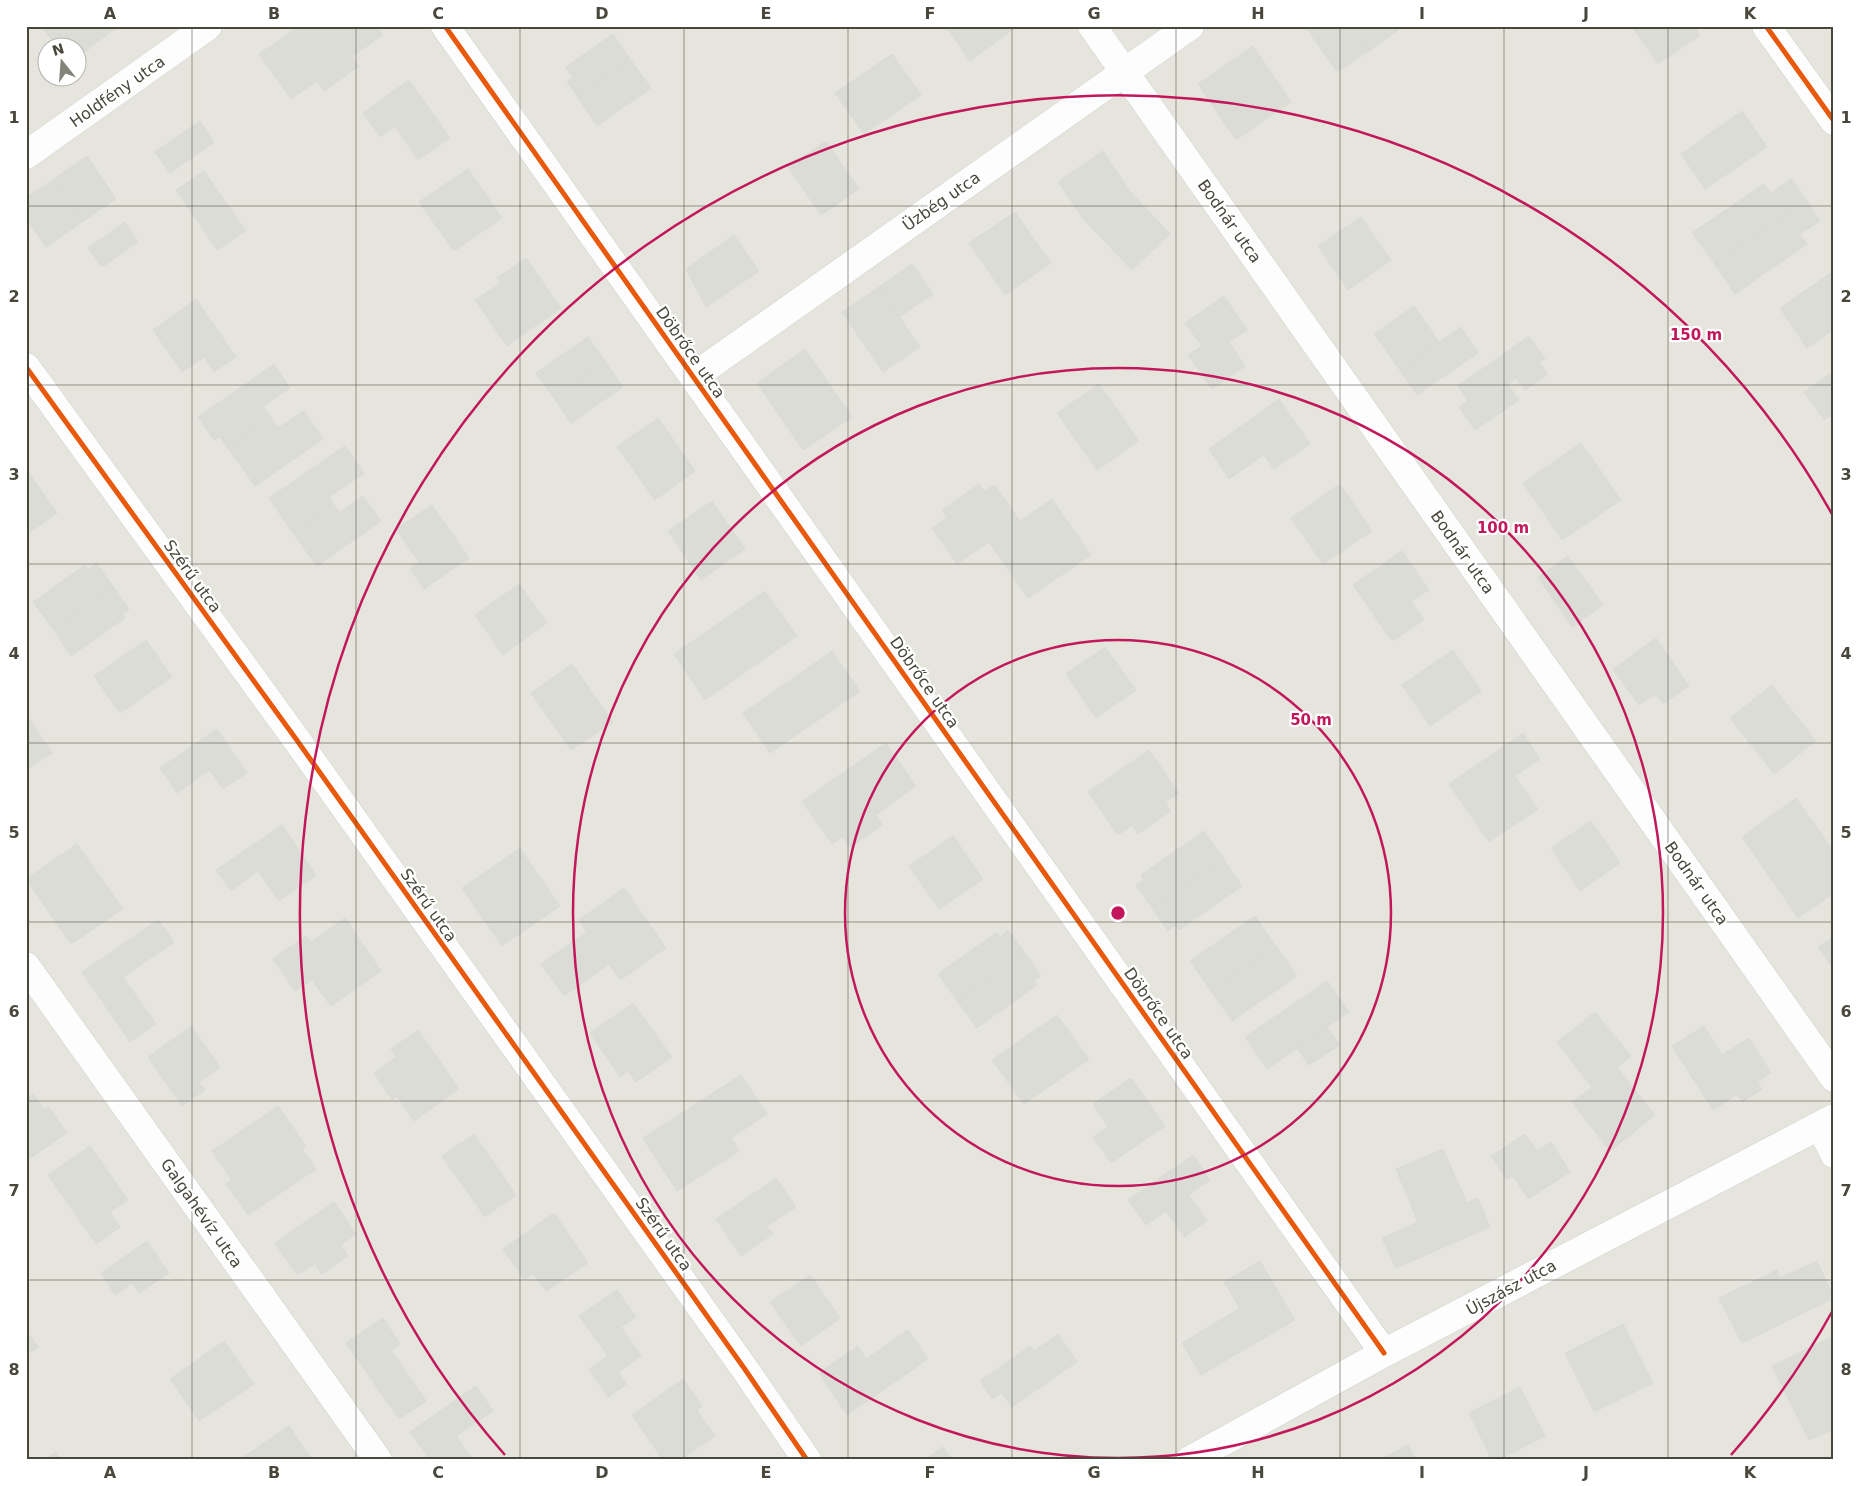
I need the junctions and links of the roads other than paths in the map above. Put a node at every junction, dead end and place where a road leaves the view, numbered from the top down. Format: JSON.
{"nodes":[{"id":1,"x":208,"y":26,"type":"edge"},
{"id":2,"x":445,"y":26,"type":"edge"},
{"id":3,"x":1092,"y":26,"type":"edge"},
{"id":4,"x":1190,"y":26,"type":"edge"},
{"id":5,"x":1766,"y":26,"type":"edge"},
{"id":6,"x":1125,"y":72,"type":"junction"},
{"id":7,"x":1834,"y":121,"type":"edge"},
{"id":8,"x":26,"y":155,"type":"edge"},
{"id":9,"x":26,"y":367,"type":"edge"},
{"id":10,"x":693,"y":376,"type":"junction"},
{"id":11,"x":26,"y":966,"type":"edge"},
{"id":12,"x":1834,"y":1078,"type":"edge"},
{"id":13,"x":1827,"y":1122,"type":"edge"},
{"id":14,"x":1834,"y":1154,"type":"edge"},
{"id":15,"x":1384,"y":1353,"type":"junction"},
{"id":16,"x":378,"y":1460,"type":"edge"},
{"id":17,"x":807,"y":1460,"type":"edge"},
{"id":18,"x":1190,"y":1460,"type":"edge"}],
"edges":[{"from":1,"to":8,"type":"street","name":"Holdfény utca"},
{"from":2,"to":10,"type":"street","name":"Döbrőce utca"},
{"from":3,"to":6,"type":"street","name":"Bodnár utca"},
{"from":4,"to":6,"type":"street","name":"Üzbég utca"},
{"from":5,"to":7,"type":"street"},
{"from":6,"to":10,"type":"street","name":"Üzbég utca"},
{"from":6,"to":12,"type":"street","name":"Bodnár utca"},
{"from":9,"to":17,"type":"street","name":"Szérű utca"},
{"from":10,"to":15,"type":"street","name":"Döbrőce utca"},
{"from":11,"to":16,"type":"street","name":"Galgahévíz utca"},
{"from":13,"to":14,"type":"street"},
{"from":13,"to":15,"type":"street","name":"Újszász utca"},
{"from":15,"to":18,"type":"street","name":"Újszász utca"}]}
